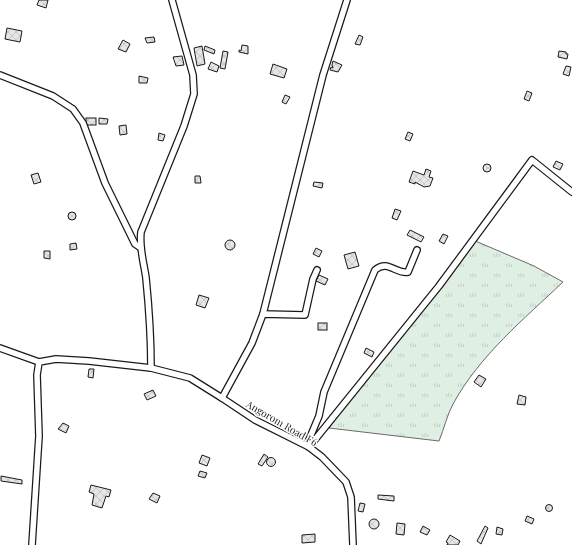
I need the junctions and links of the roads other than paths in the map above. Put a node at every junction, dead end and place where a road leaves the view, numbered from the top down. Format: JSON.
{"nodes":[{"id":1,"x":172,"y":0,"type":"edge"},
{"id":2,"x":347,"y":0,"type":"edge"},
{"id":3,"x":0,"y":75,"type":"edge"},
{"id":4,"x":572,"y":192,"type":"edge"},
{"id":5,"x":140,"y":248,"type":"junction"},
{"id":6,"x":417,"y":250,"type":"dead end"},
{"id":7,"x":317,"y":270,"type":"dead end"},
{"id":8,"x":263,"y":314,"type":"junction"},
{"id":9,"x":0,"y":348,"type":"edge"},
{"id":10,"x":39,"y":362,"type":"junction"},
{"id":11,"x":152,"y":368,"type":"junction"},
{"id":12,"x":222,"y":398,"type":"junction"},
{"id":13,"x":309,"y":447,"type":"junction"},
{"id":14,"x":32,"y":545,"type":"edge"},
{"id":15,"x":353,"y":545,"type":"edge"}],
"edges":[{"from":1,"to":5,"type":"street"},
{"from":2,"to":8,"type":"street"},
{"from":3,"to":5,"type":"street"},
{"from":4,"to":13,"type":"street"},
{"from":5,"to":11,"type":"street"},
{"from":6,"to":13,"type":"street"},
{"from":7,"to":8,"type":"street"},
{"from":8,"to":12,"type":"street"},
{"from":9,"to":10,"type":"street"},
{"from":10,"to":11,"type":"street","name":"Angorom Road F6"},
{"from":10,"to":14,"type":"street"},
{"from":11,"to":12,"type":"street","name":"Angorom Road F6"},
{"from":12,"to":13,"type":"street","name":"Angorom Road F6"},
{"from":13,"to":15,"type":"street","name":"Angorom Road F6"}]}
